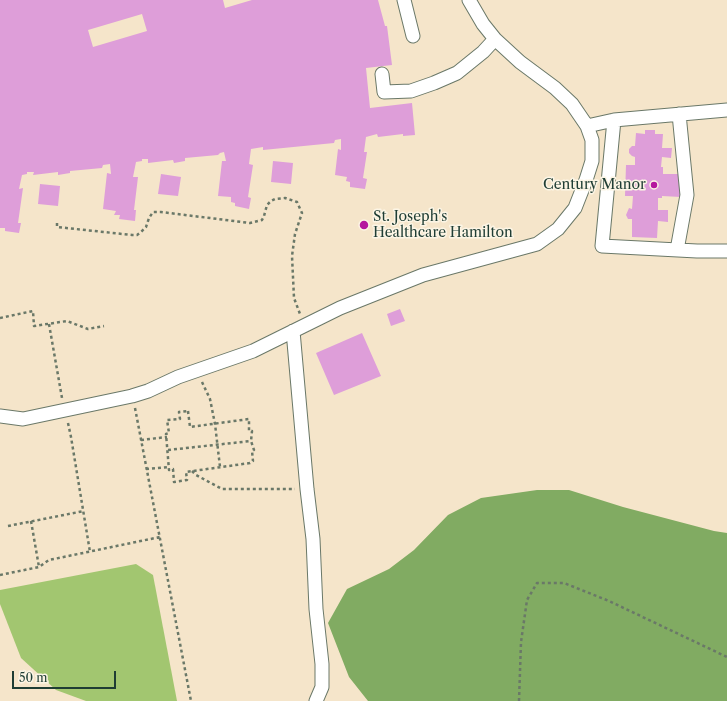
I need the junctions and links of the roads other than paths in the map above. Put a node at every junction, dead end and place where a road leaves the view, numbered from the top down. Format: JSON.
{"nodes":[{"id":1,"x":404,"y":0,"type":"edge"},
{"id":2,"x":470,"y":0,"type":"edge"},
{"id":3,"x":412,"y":36,"type":"dead end"},
{"id":4,"x":495,"y":39,"type":"junction"},
{"id":5,"x":382,"y":74,"type":"dead end"},
{"id":6,"x":727,"y":110,"type":"edge"},
{"id":7,"x":679,"y":114,"type":"junction"},
{"id":8,"x":614,"y":120,"type":"junction"},
{"id":9,"x":588,"y":126,"type":"junction"},
{"id":10,"x":677,"y":250,"type":"junction"},
{"id":11,"x":727,"y":250,"type":"edge"},
{"id":12,"x":298,"y":328,"type":"junction"},
{"id":13,"x":0,"y":416,"type":"edge"},
{"id":14,"x":316,"y":701,"type":"edge"}],
"edges":[{"from":1,"to":3,"type":"lane"},
{"from":2,"to":4,"type":"lane"},
{"from":4,"to":5,"type":"lane"},
{"from":4,"to":9,"type":"lane"},
{"from":6,"to":7,"type":"lane"},
{"from":7,"to":8,"type":"lane"},
{"from":7,"to":10,"type":"lane"},
{"from":8,"to":9,"type":"lane"},
{"from":8,"to":10,"type":"lane"},
{"from":9,"to":12,"type":"lane"},
{"from":10,"to":11,"type":"lane"},
{"from":12,"to":13,"type":"lane"},
{"from":12,"to":14,"type":"lane"}]}
